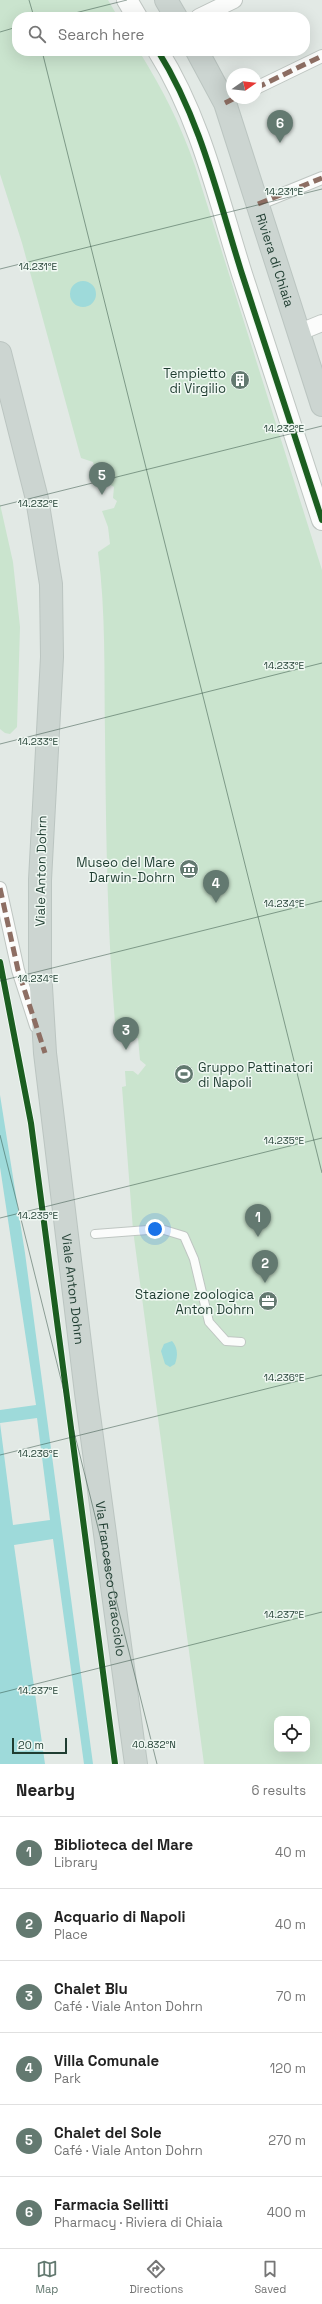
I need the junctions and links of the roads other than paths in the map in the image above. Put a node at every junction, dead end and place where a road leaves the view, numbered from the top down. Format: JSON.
{"nodes":[{"id":1,"x":127,"y":0,"type":"edge"},
{"id":2,"x":166,"y":0,"type":"edge"},
{"id":3,"x":234,"y":0,"type":"edge"},
{"id":4,"x":134,"y":12,"type":"edge"},
{"id":5,"x":173,"y":12,"type":"edge"},
{"id":6,"x":209,"y":12,"type":"edge"},
{"id":7,"x":161,"y":56,"type":"edge"},
{"id":8,"x":200,"y":56,"type":"edge"},
{"id":9,"x":322,"y":56,"type":"edge"},
{"id":10,"x":262,"y":85,"type":"edge"},
{"id":11,"x":226,"y":94,"type":"edge"},
{"id":12,"x":231,"y":104,"type":"edge"},
{"id":13,"x":322,"y":178,"type":"edge"},
{"id":14,"x":258,"y":204,"type":"junction"},
{"id":15,"x":322,"y":323,"type":"edge"},
{"id":16,"x":300,"y":332,"type":"junction"},
{"id":17,"x":0,"y":352,"type":"edge"},
{"id":18,"x":322,"y":405,"type":"edge"},
{"id":19,"x":322,"y":520,"type":"edge"},
{"id":20,"x":0,"y":888,"type":"edge"},
{"id":21,"x":45,"y":1053,"type":"junction"},
{"id":22,"x":95,"y":1234,"type":"dead end"},
{"id":23,"x":241,"y":1342,"type":"dead end"},
{"id":24,"x":86,"y":1393,"type":"joint"},
{"id":25,"x":136,"y":1764,"type":"edge"}],
"edges":[{"from":1,"to":4,"type":"street"},
{"from":2,"to":5,"type":"main road"},
{"from":3,"to":6,"type":"street"},
{"from":7,"to":19,"type":"street"},
{"from":8,"to":11,"type":"main road","name":"Riviera di Chiaia"},
{"from":9,"to":10,"type":"street"},
{"from":12,"to":14,"type":"main road","name":"Riviera di Chiaia"},
{"from":13,"to":14,"type":"street"},
{"from":14,"to":16,"type":"main road","name":"Riviera di Chiaia"},
{"from":15,"to":16,"type":"street"},
{"from":16,"to":18,"type":"main road","name":"Riviera di Chiaia"},
{"from":17,"to":21,"type":"main road","name":"Viale Anton Dohrn"},
{"from":20,"to":21,"type":"street"},
{"from":21,"to":24,"type":"main road","name":"Viale Anton Dohrn"},
{"from":22,"to":23,"type":"lane"},
{"from":24,"to":25,"type":"main road","name":"Via Francesco Caracciolo"}]}
